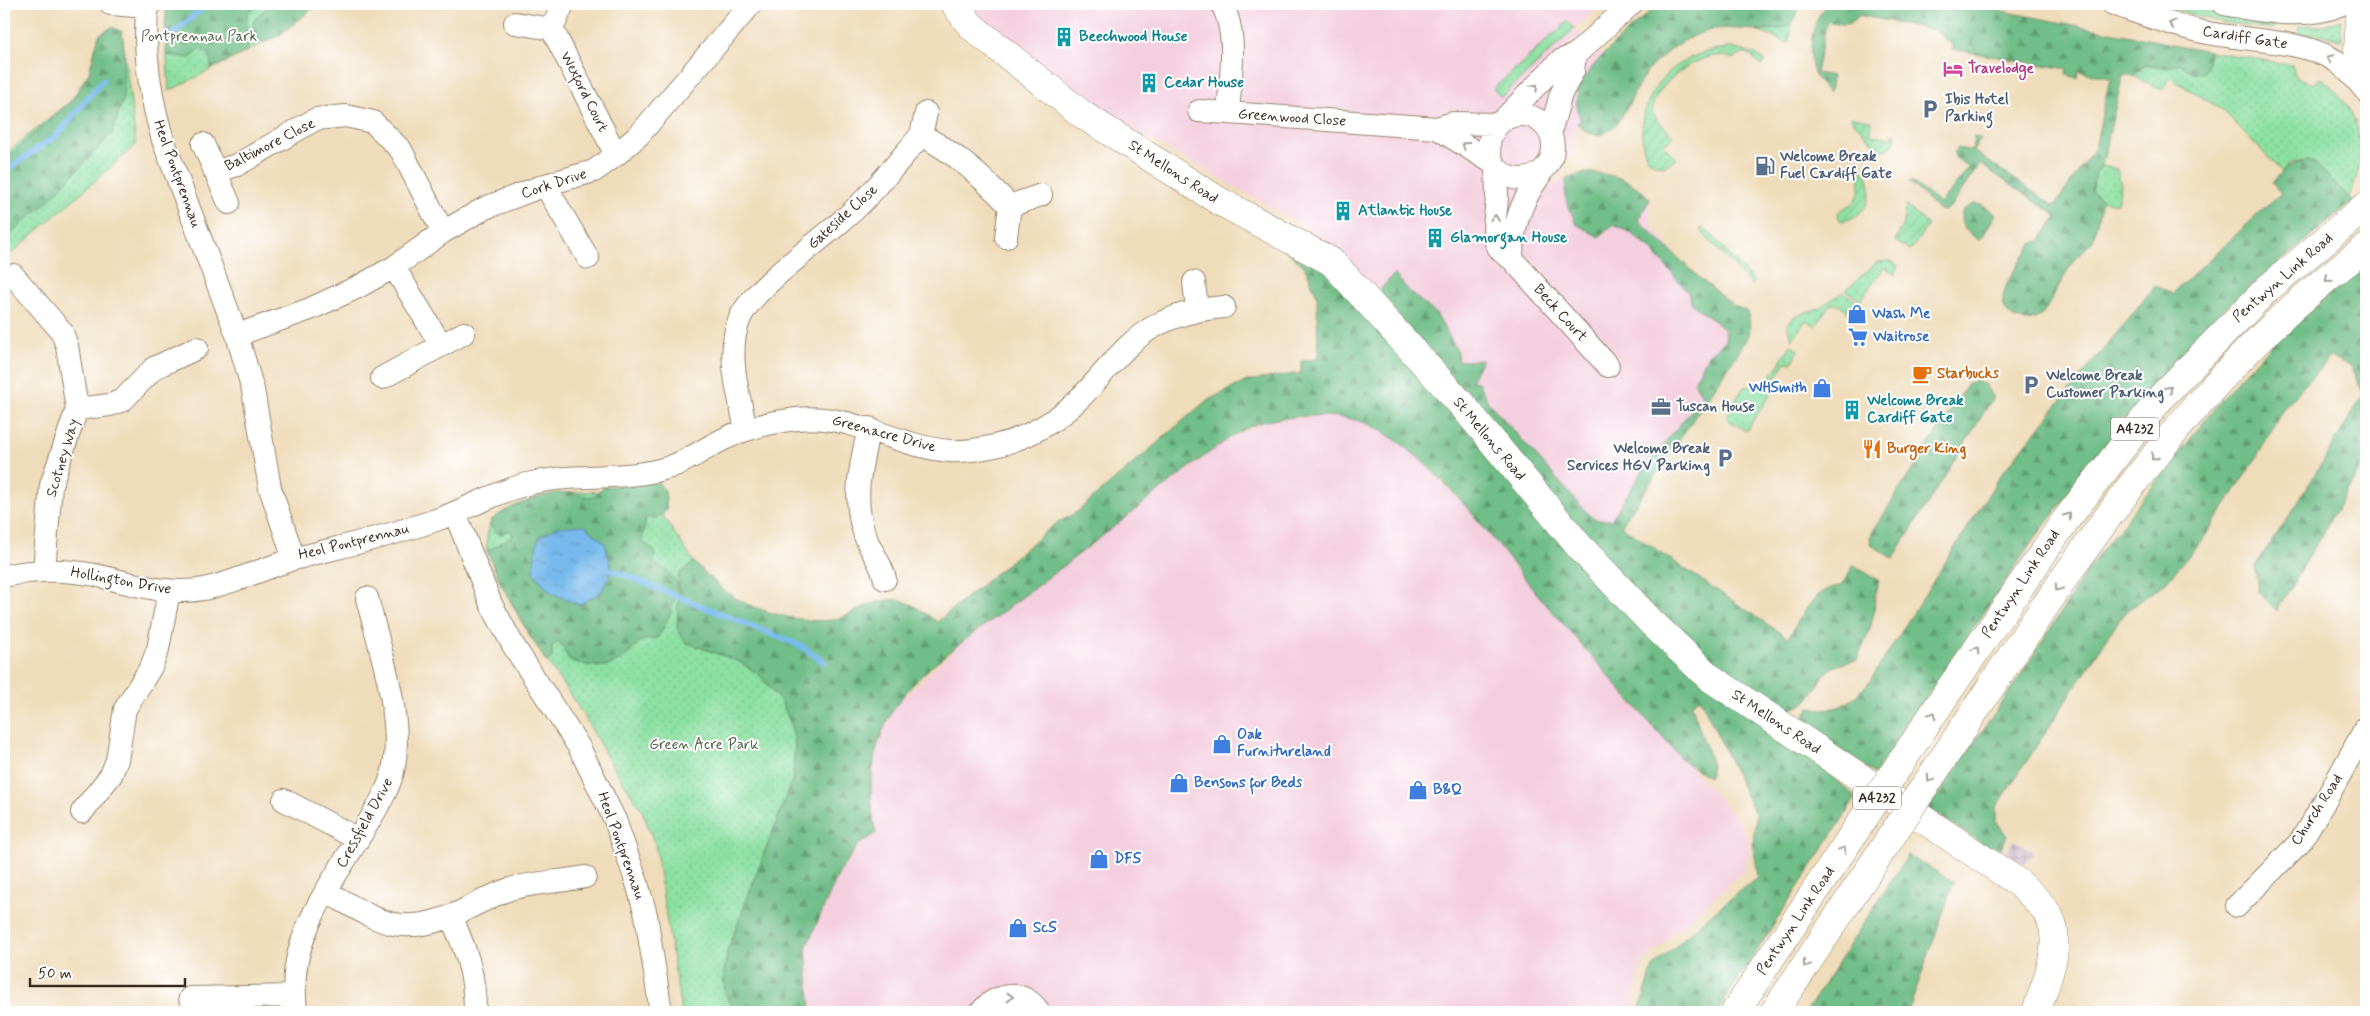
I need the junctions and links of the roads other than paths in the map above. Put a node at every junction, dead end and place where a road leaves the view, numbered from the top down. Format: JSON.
{"nodes":[{"id":1,"x":111,"y":4,"type":"edge"},
{"id":2,"x":564,"y":4,"type":"edge"},
{"id":3,"x":751,"y":4,"type":"edge"},
{"id":4,"x":955,"y":4,"type":"edge"},
{"id":5,"x":1222,"y":4,"type":"edge"},
{"id":6,"x":1631,"y":4,"type":"edge"},
{"id":7,"x":2113,"y":4,"type":"edge"},
{"id":8,"x":2224,"y":4,"type":"edge"},
{"id":9,"x":2342,"y":4,"type":"edge"},
{"id":10,"x":2361,"y":4,"type":"edge"},
{"id":11,"x":148,"y":5,"type":"edge"},
{"id":12,"x":515,"y":23,"type":"dead end"},
{"id":13,"x":552,"y":29,"type":"junction"},
{"id":14,"x":1575,"y":55,"type":"junction"},
{"id":15,"x":2366,"y":84,"type":"edge"},
{"id":16,"x":2366,"y":90,"type":"edge"},
{"id":17,"x":1199,"y":111,"type":"dead end"},
{"id":18,"x":926,"y":113,"type":"dead end"},
{"id":19,"x":1228,"y":113,"type":"junction"},
{"id":20,"x":1500,"y":123,"type":"junction"},
{"id":21,"x":1437,"y":128,"type":"junction"},
{"id":22,"x":1550,"y":133,"type":"junction"},
{"id":23,"x":921,"y":135,"type":"junction"},
{"id":24,"x":203,"y":144,"type":"dead end"},
{"id":25,"x":616,"y":155,"type":"junction"},
{"id":26,"x":1494,"y":165,"type":"junction"},
{"id":27,"x":216,"y":172,"type":"junction"},
{"id":28,"x":1540,"y":175,"type":"junction"},
{"id":29,"x":545,"y":185,"type":"junction"},
{"id":30,"x":1041,"y":194,"type":"dead end"},
{"id":31,"x":229,"y":203,"type":"dead end"},
{"id":32,"x":1010,"y":206,"type":"junction"},
{"id":33,"x":2366,"y":206,"type":"edge"},
{"id":34,"x":443,"y":232,"type":"junction"},
{"id":35,"x":1006,"y":237,"type":"dead end"},
{"id":36,"x":2366,"y":248,"type":"edge"},
{"id":37,"x":588,"y":258,"type":"dead end"},
{"id":38,"x":1512,"y":259,"type":"junction"},
{"id":39,"x":394,"y":267,"type":"junction"},
{"id":40,"x":13,"y":275,"type":"dead end"},
{"id":41,"x":1194,"y":282,"type":"dead end"},
{"id":42,"x":1224,"y":307,"type":"dead end"},
{"id":43,"x":1197,"y":310,"type":"junction"},
{"id":44,"x":464,"y":333,"type":"dead end"},
{"id":45,"x":237,"y":334,"type":"junction"},
{"id":46,"x":441,"y":344,"type":"junction"},
{"id":47,"x":197,"y":348,"type":"dead end"},
{"id":48,"x":1608,"y":371,"type":"dead end"},
{"id":49,"x":382,"y":378,"type":"dead end"},
{"id":50,"x":78,"y":409,"type":"junction"},
{"id":51,"x":870,"y":428,"type":"junction"},
{"id":52,"x":746,"y":430,"type":"junction"},
{"id":53,"x":455,"y":513,"type":"junction"},
{"id":54,"x":294,"y":559,"type":"junction"},
{"id":55,"x":44,"y":570,"type":"junction"},
{"id":56,"x":4,"y":576,"type":"edge"},
{"id":57,"x":885,"y":579,"type":"dead end"},
{"id":58,"x":170,"y":591,"type":"junction"},
{"id":59,"x":367,"y":598,"type":"dead end"},
{"id":60,"x":2366,"y":727,"type":"edge"},
{"id":61,"x":284,"y":800,"type":"dead end"},
{"id":62,"x":82,"y":812,"type":"dead end"},
{"id":63,"x":358,"y":839,"type":"junction"},
{"id":64,"x":585,"y":877,"type":"dead end"},
{"id":65,"x":326,"y":892,"type":"junction"},
{"id":66,"x":2237,"y":906,"type":"dead end"},
{"id":67,"x":451,"y":916,"type":"junction"},
{"id":68,"x":190,"y":998,"type":"dead end"},
{"id":69,"x":295,"y":1004,"type":"edge"},
{"id":70,"x":659,"y":1009,"type":"edge"},
{"id":71,"x":475,"y":1012,"type":"edge"},
{"id":72,"x":981,"y":1012,"type":"edge"},
{"id":73,"x":1039,"y":1012,"type":"edge"},
{"id":74,"x":1735,"y":1012,"type":"edge"},
{"id":75,"x":1774,"y":1012,"type":"edge"},
{"id":76,"x":2036,"y":1012,"type":"edge"}],
"edges":[{"from":1,"to":11,"type":"street","name":"Heol Pontprennau"},
{"from":2,"to":13,"type":"street"},
{"from":3,"to":25,"type":"street","name":"Cork Drive"},
{"from":4,"to":76,"type":"main road","name":"St Mellons Road"},
{"from":5,"to":19,"type":"street","name":"Greenwood Close"},
{"from":6,"to":14,"type":"street"},
{"from":16,"to":7,"type":"street","name":"Cardiff Gate","one_way":true},
{"from":8,"to":9,"type":"street","name":"Cardiff Gate"},
{"from":10,"to":15,"type":"main road"},
{"from":11,"to":45,"type":"street","name":"Heol Pontprennau"},
{"from":12,"to":13,"type":"street"},
{"from":13,"to":25,"type":"street","name":"Wexford Court"},
{"from":20,"to":14,"type":"street","one_way":true},
{"from":14,"to":22,"type":"street"},
{"from":17,"to":19,"type":"street"},
{"from":18,"to":23,"type":"street"},
{"from":19,"to":21,"type":"street","name":"Greenwood Close"},
{"from":20,"to":21,"type":"street","name":"Greenwood Close"},
{"from":20,"to":22,"type":"street"},
{"from":20,"to":26,"type":"street"},
{"from":26,"to":21,"type":"street","name":"Greenwood Close","one_way":true},
{"from":22,"to":28,"type":"street"},
{"from":23,"to":32,"type":"street"},
{"from":23,"to":52,"type":"street","name":"Gateside Close"},
{"from":24,"to":27,"type":"street","name":"Baltimore Close"},
{"from":25,"to":29,"type":"street","name":"Cork Drive"},
{"from":26,"to":28,"type":"street"},
{"from":38,"to":26,"type":"street","name":"Beck Court","one_way":true},
{"from":27,"to":31,"type":"street","name":"Baltimore Close"},
{"from":27,"to":34,"type":"street","name":"Baltimore Close"},
{"from":28,"to":38,"type":"street"},
{"from":29,"to":34,"type":"street","name":"Cork Drive"},
{"from":29,"to":37,"type":"street"},
{"from":30,"to":32,"type":"street"},
{"from":32,"to":35,"type":"street"},
{"from":74,"to":33,"type":"main road","name":"Pentwyn Link Road","number":"A4232","one_way":true,"bridge":true},
{"from":34,"to":39,"type":"street","name":"Cork Drive"},
{"from":36,"to":75,"type":"main road","name":"Pentwyn Link Road","number":"A4232","one_way":true,"bridge":true},
{"from":38,"to":48,"type":"street","name":"Beck Court"},
{"from":39,"to":45,"type":"street","name":"Cork Drive"},
{"from":39,"to":46,"type":"street"},
{"from":40,"to":50,"type":"street","name":"Scotney Way"},
{"from":41,"to":43,"type":"street"},
{"from":42,"to":43,"type":"street","name":"Greenacre Drive"},
{"from":43,"to":51,"type":"street","name":"Greenacre Drive"},
{"from":44,"to":46,"type":"street"},
{"from":45,"to":54,"type":"street","name":"Heol Pontprennau"},
{"from":46,"to":49,"type":"street"},
{"from":47,"to":50,"type":"street"},
{"from":50,"to":55,"type":"street","name":"Scotney Way"},
{"from":51,"to":52,"type":"street","name":"Greenacre Drive"},
{"from":51,"to":57,"type":"street"},
{"from":52,"to":53,"type":"street","name":"Greenacre Drive"},
{"from":53,"to":54,"type":"street","name":"Heol Pontprennau"},
{"from":53,"to":70,"type":"street","name":"Heol Pontprennau"},
{"from":54,"to":58,"type":"street","name":"Hollington Drive"},
{"from":55,"to":56,"type":"street","name":"Hollington Drive"},
{"from":55,"to":58,"type":"street","name":"Hollington Drive"},
{"from":58,"to":62,"type":"street"},
{"from":59,"to":63,"type":"street","name":"Cressfield Drive"},
{"from":60,"to":66,"type":"street","name":"Church Road"},
{"from":61,"to":63,"type":"street"},
{"from":63,"to":65,"type":"street","name":"Cressfield Drive"},
{"from":64,"to":67,"type":"street"},
{"from":65,"to":67,"type":"street"},
{"from":65,"to":69,"type":"street","name":"Cressfield Drive"},
{"from":67,"to":71,"type":"street"},
{"from":68,"to":69,"type":"street"},
{"from":72,"to":73,"type":"street","one_way":true}]}
